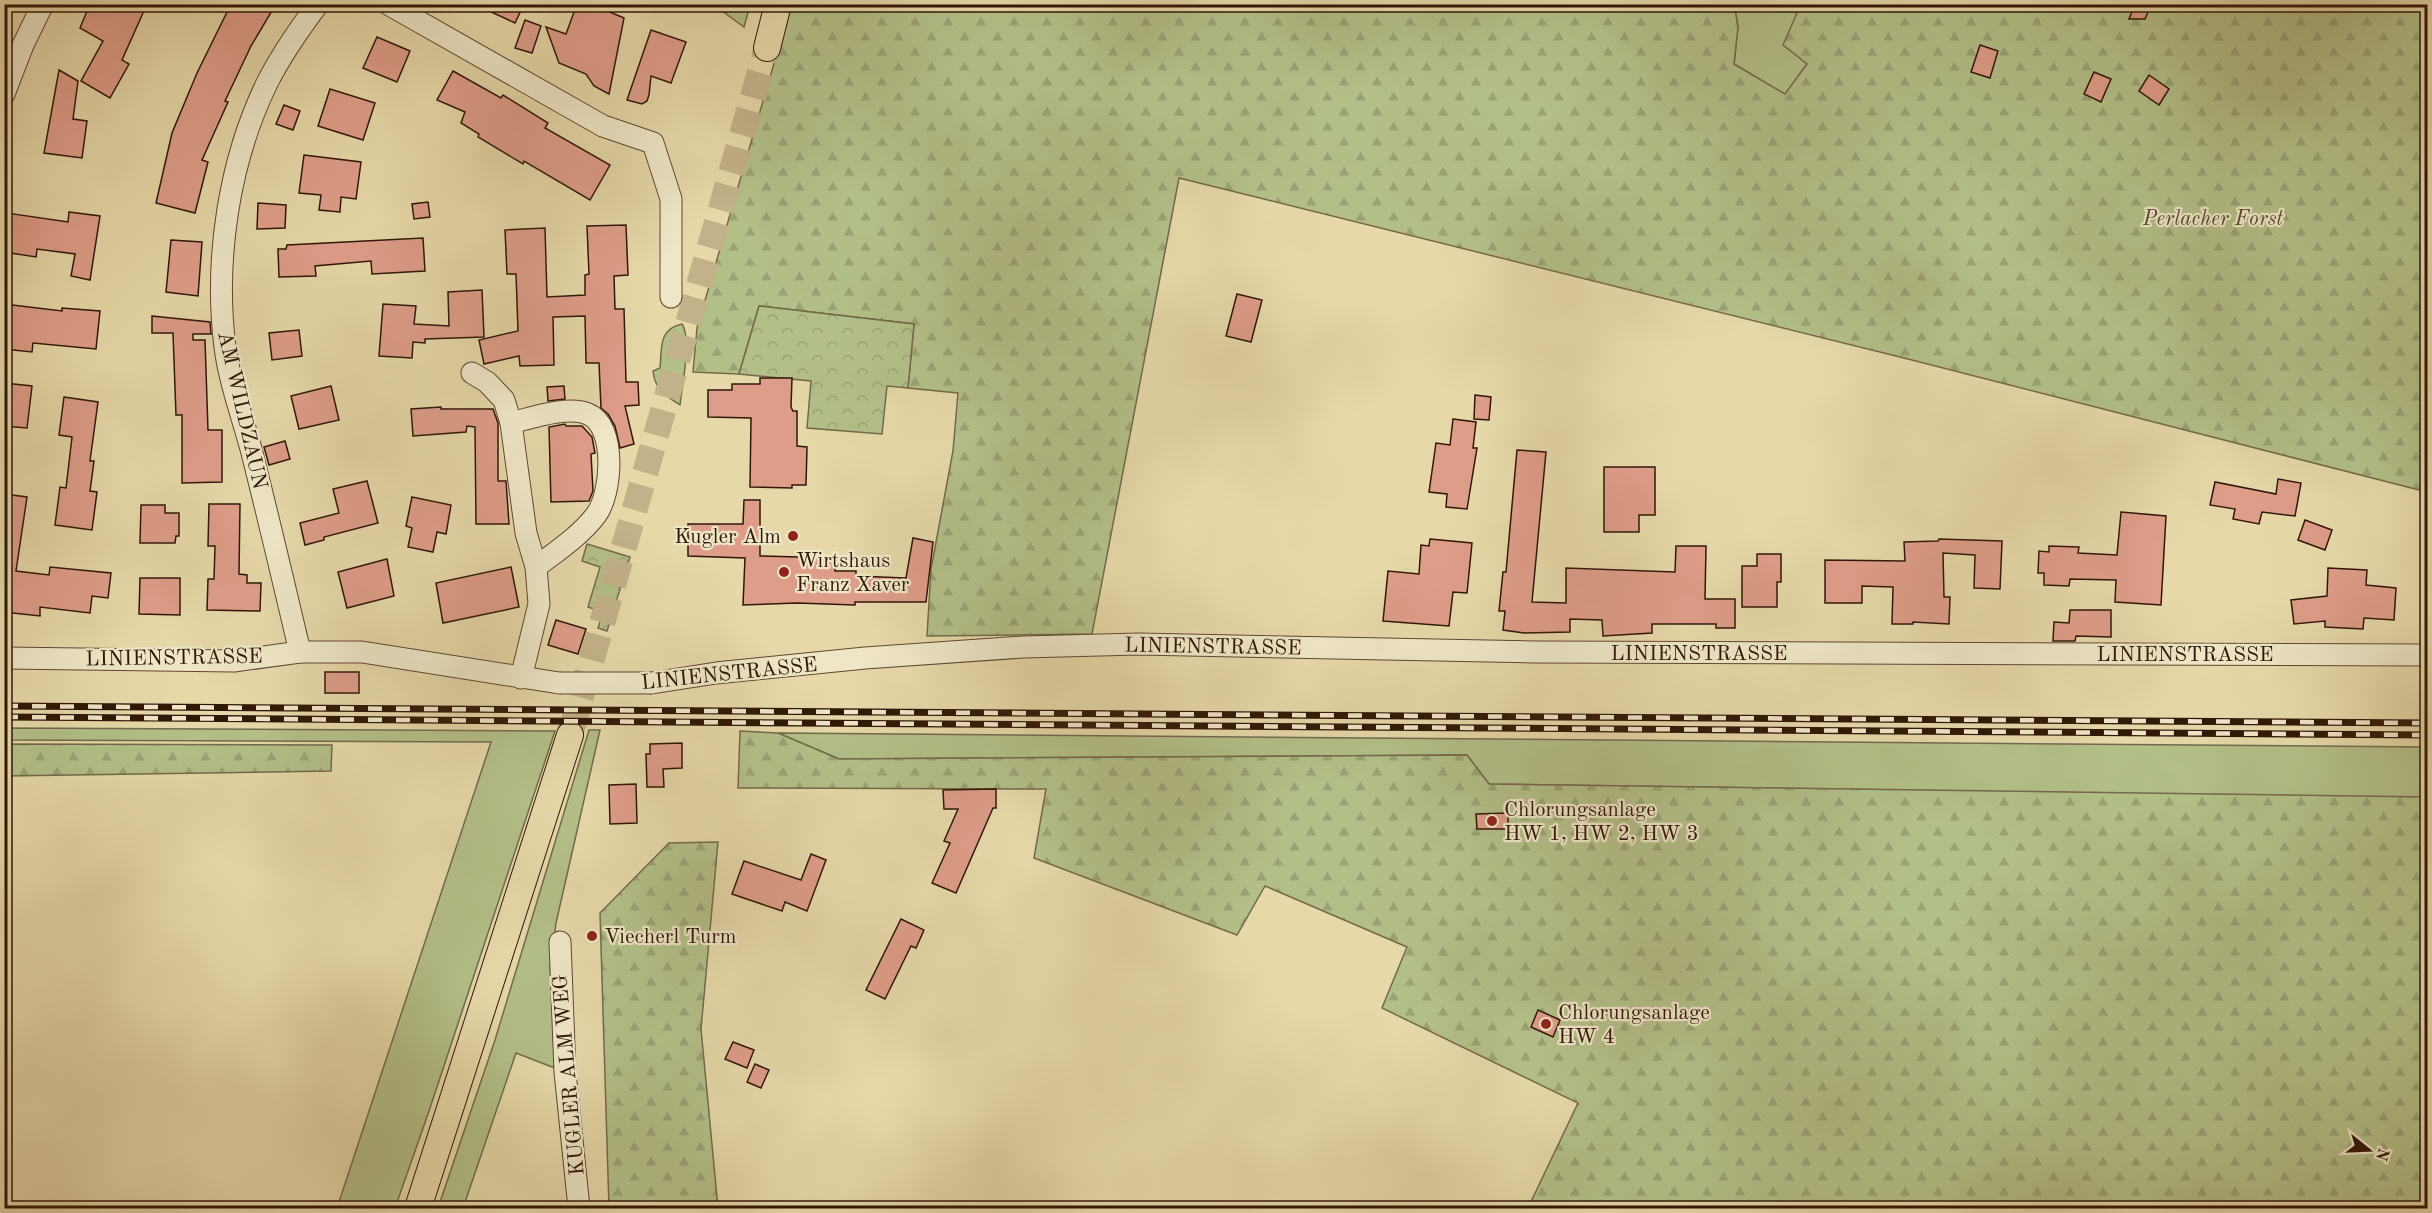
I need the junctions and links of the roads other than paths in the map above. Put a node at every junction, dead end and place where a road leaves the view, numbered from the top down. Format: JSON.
{"nodes":[{"id":1,"x":43,"y":4,"type":"edge"},
{"id":2,"x":318,"y":4,"type":"edge"},
{"id":3,"x":388,"y":4,"type":"edge"},
{"id":4,"x":778,"y":4,"type":"edge"},
{"id":5,"x":767,"y":48,"type":"tunnel mouth"},
{"id":6,"x":4,"y":93,"type":"edge"},
{"id":7,"x":671,"y":297,"type":"dead end"},
{"id":8,"x":472,"y":373,"type":"dead end"},
{"id":9,"x":511,"y":423,"type":"junction"},
{"id":10,"x":536,"y":567,"type":"junction"},
{"id":11,"x":300,"y":652,"type":"junction"},
{"id":12,"x":2427,"y":655,"type":"edge"},
{"id":13,"x":4,"y":658,"type":"edge"},
{"id":14,"x":521,"y":678,"type":"junction"},
{"id":15,"x":570,"y":735,"type":"tunnel mouth"},
{"id":16,"x":560,"y":942,"type":"dead end"},
{"id":17,"x":418,"y":1209,"type":"edge"},
{"id":18,"x":579,"y":1209,"type":"edge"}],
"edges":[{"from":1,"to":6,"type":"street"},
{"from":2,"to":11,"type":"street","name":"AM WILDZAUN"},
{"from":3,"to":7,"type":"street"},
{"from":4,"to":5,"type":"main road"},
{"from":8,"to":9,"type":"street"},
{"from":9,"to":10,"type":"street"},
{"from":9,"to":10,"type":"street"},
{"from":10,"to":14,"type":"street"},
{"from":11,"to":13,"type":"street","name":"LINIENSTRASSE"},
{"from":11,"to":14,"type":"street","name":"LINIENSTRASSE"},
{"from":12,"to":14,"type":"street","name":"LINIENSTRASSE","bridge":true},
{"from":15,"to":17,"type":"main road"},
{"from":16,"to":18,"type":"street","name":"KUGLER ALM WEG"}]}
